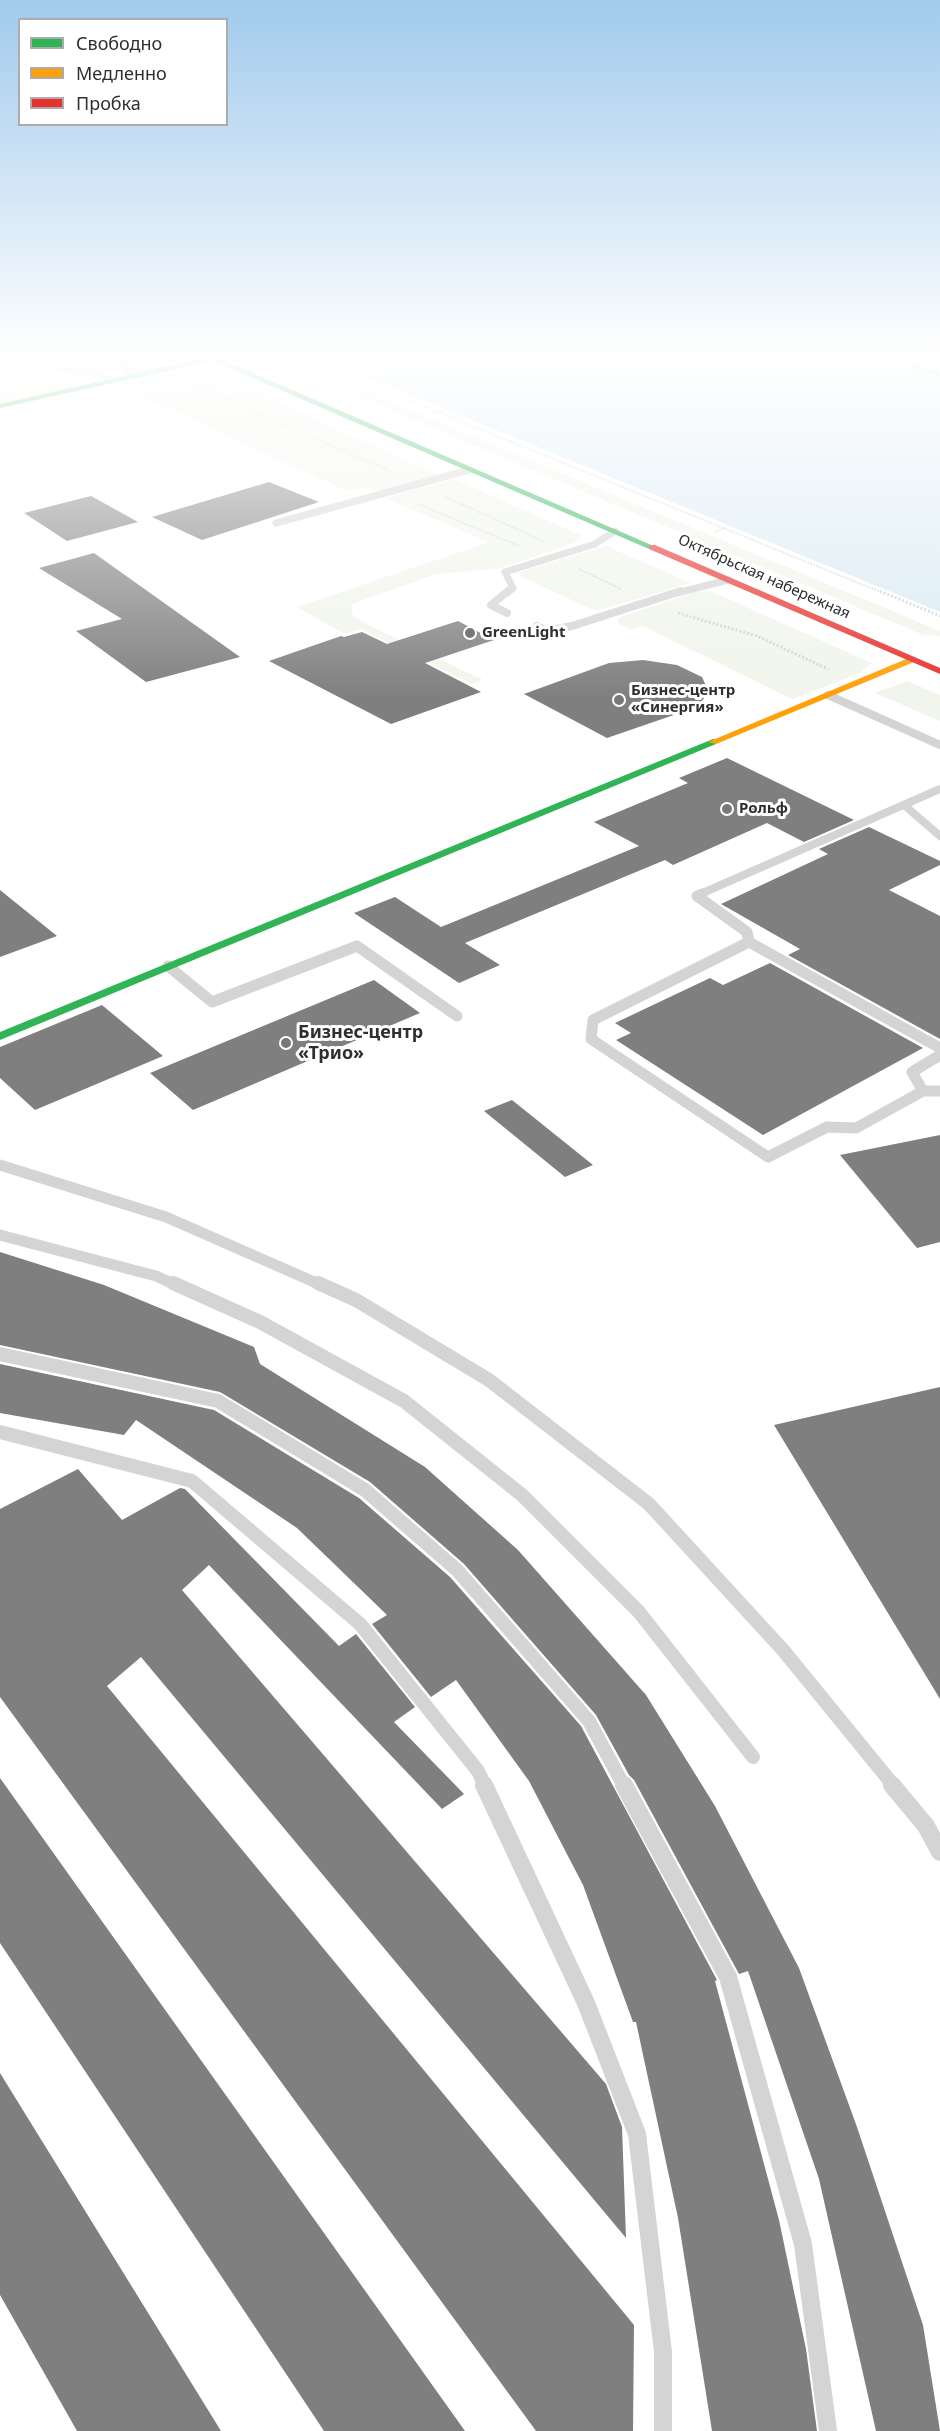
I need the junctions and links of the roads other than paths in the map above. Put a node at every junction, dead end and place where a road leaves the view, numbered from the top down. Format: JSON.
{"nodes":[{"id":1,"x":467,"y":470,"type":"edge"},
{"id":2,"x":470,"y":470,"type":"edge"},
{"id":3,"x":504,"y":470,"type":"edge"},
{"id":4,"x":276,"y":523,"type":"dead end"},
{"id":5,"x":615,"y":531,"type":"junction"},
{"id":6,"x":729,"y":580,"type":"junction"},
{"id":7,"x":507,"y":613,"type":"dead end"},
{"id":8,"x":870,"y":625,"type":"dead end"},
{"id":9,"x":537,"y":626,"type":"dead end"},
{"id":10,"x":911,"y":660,"type":"junction"},
{"id":11,"x":940,"y":671,"type":"edge"},
{"id":12,"x":828,"y":695,"type":"junction"},
{"id":13,"x":940,"y":745,"type":"edge"},
{"id":14,"x":940,"y":789,"type":"edge"},
{"id":15,"x":904,"y":805,"type":"junction"},
{"id":16,"x":940,"y":837,"type":"edge"},
{"id":17,"x":749,"y":942,"type":"junction"},
{"id":18,"x":168,"y":966,"type":"junction"},
{"id":19,"x":457,"y":1016,"type":"dead end"},
{"id":20,"x":0,"y":1036,"type":"edge"},
{"id":21,"x":940,"y":1048,"type":"edge"},
{"id":22,"x":940,"y":1055,"type":"edge"},
{"id":23,"x":940,"y":1090,"type":"edge"},
{"id":24,"x":922,"y":1091,"type":"junction"},
{"id":25,"x":0,"y":1166,"type":"edge"},
{"id":26,"x":0,"y":1235,"type":"edge"},
{"id":27,"x":0,"y":1354,"type":"edge"},
{"id":28,"x":0,"y":1432,"type":"edge"},
{"id":29,"x":753,"y":1757,"type":"dead end"},
{"id":30,"x":940,"y":1852,"type":"edge"},
{"id":31,"x":663,"y":2431,"type":"edge"},
{"id":32,"x":828,"y":2431,"type":"edge"}],
"edges":[{"from":1,"to":4,"type":"lane"},
{"from":2,"to":5,"type":"main road","name":"Октябрьская набережная"},
{"from":3,"to":8,"type":"main road","name":"Октябрьская набережная"},
{"from":5,"to":6,"type":"main road","name":"Октябрьская набережная"},
{"from":5,"to":7,"type":"lane"},
{"from":6,"to":9,"type":"lane"},
{"from":6,"to":10,"type":"main road","name":"Октябрьская набережная"},
{"from":10,"to":11,"type":"main road","name":"Октябрьская набережная"},
{"from":10,"to":12,"type":"main road"},
{"from":12,"to":13,"type":"lane"},
{"from":12,"to":18,"type":"main road"},
{"from":14,"to":15,"type":"lane"},
{"from":15,"to":16,"type":"lane"},
{"from":15,"to":17,"type":"lane"},
{"from":17,"to":21,"type":"lane"},
{"from":17,"to":24,"type":"lane"},
{"from":18,"to":19,"type":"lane"},
{"from":18,"to":20,"type":"main road"},
{"from":22,"to":24,"type":"lane"},
{"from":23,"to":24,"type":"lane"},
{"from":25,"to":30,"type":"lane"},
{"from":26,"to":29,"type":"lane"},
{"from":27,"to":32,"type":"lane"},
{"from":28,"to":31,"type":"lane"}]}
